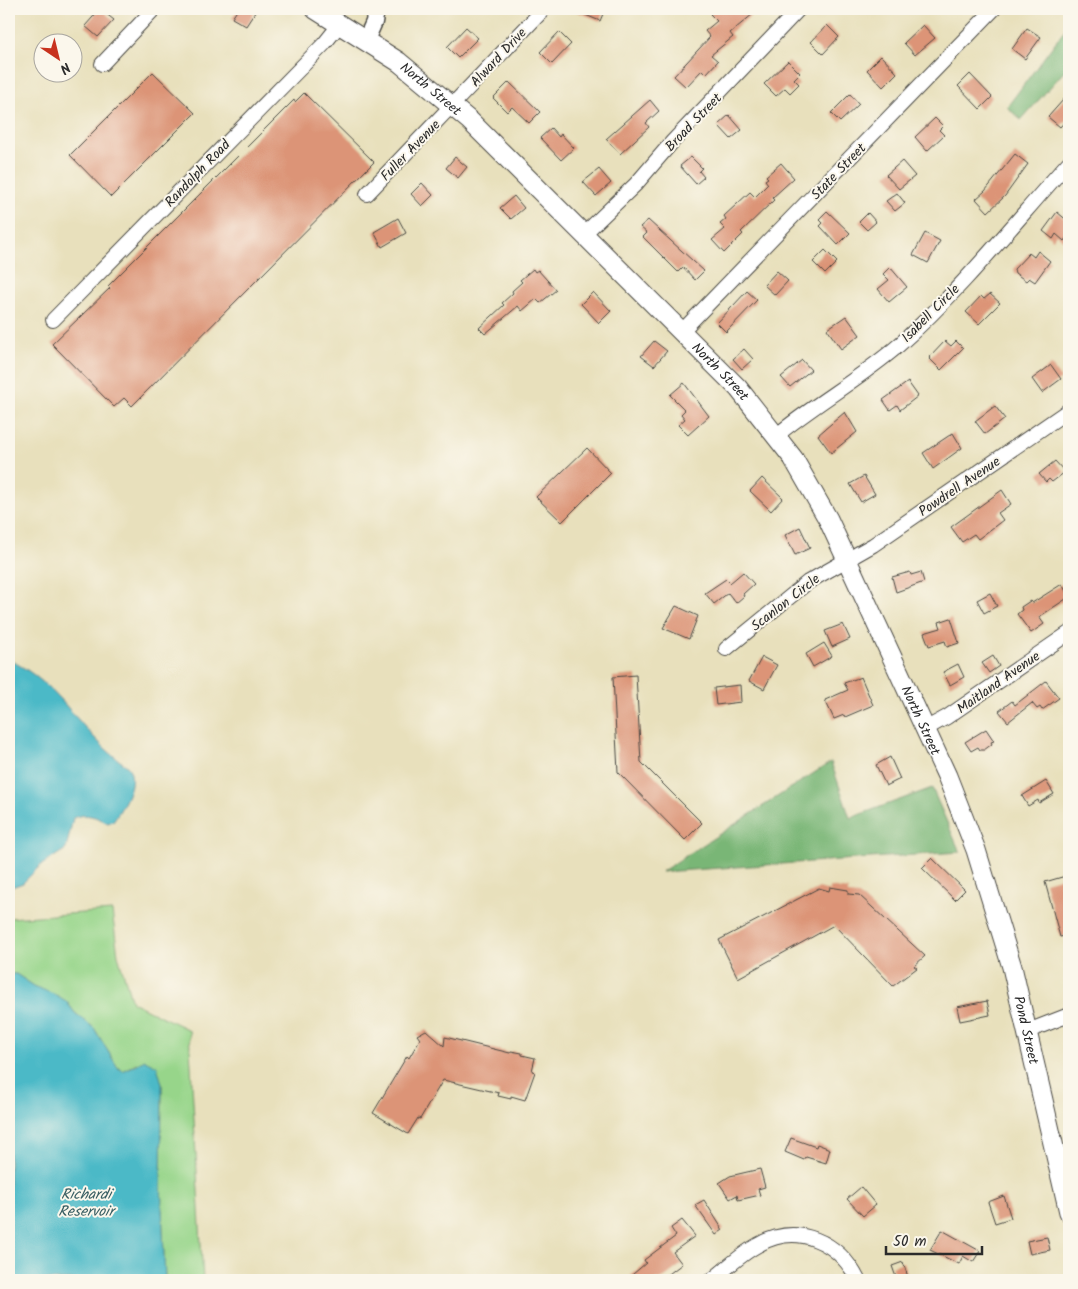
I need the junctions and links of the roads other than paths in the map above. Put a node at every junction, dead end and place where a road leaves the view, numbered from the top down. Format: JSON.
{"nodes":[{"id":1,"x":154,"y":9,"type":"edge"},
{"id":2,"x":315,"y":9,"type":"edge"},
{"id":3,"x":376,"y":9,"type":"edge"},
{"id":4,"x":544,"y":9,"type":"edge"},
{"id":5,"x":799,"y":9,"type":"edge"},
{"id":6,"x":994,"y":9,"type":"edge"},
{"id":7,"x":340,"y":24,"type":"junction"},
{"id":8,"x":366,"y":40,"type":"junction"},
{"id":9,"x":102,"y":64,"type":"dead end"},
{"id":10,"x":453,"y":106,"type":"junction"},
{"id":11,"x":1067,"y":169,"type":"edge"},
{"id":12,"x":367,"y":194,"type":"dead end"},
{"id":13,"x":584,"y":234,"type":"junction"},
{"id":14,"x":53,"y":320,"type":"dead end"},
{"id":15,"x":682,"y":331,"type":"junction"},
{"id":16,"x":1069,"y":410,"type":"edge"},
{"id":17,"x":777,"y":435,"type":"junction"},
{"id":18,"x":848,"y":560,"type":"junction"},
{"id":19,"x":1069,"y":633,"type":"edge"},
{"id":20,"x":726,"y":649,"type":"dead end"},
{"id":21,"x":925,"y":729,"type":"junction"},
{"id":22,"x":976,"y":850,"type":"joint"},
{"id":23,"x":1069,"y":1015,"type":"edge"},
{"id":24,"x":1028,"y":1031,"type":"junction"},
{"id":25,"x":1069,"y":1209,"type":"edge"},
{"id":26,"x":712,"y":1280,"type":"edge"},
{"id":27,"x":858,"y":1280,"type":"edge"}],
"edges":[{"from":1,"to":9,"type":"street"},
{"from":2,"to":7,"type":"main road","name":"North Street"},
{"from":3,"to":8,"type":"street"},
{"from":4,"to":10,"type":"street","name":"Alward Drive"},
{"from":5,"to":13,"type":"street","name":"Broad Street"},
{"from":6,"to":15,"type":"street","name":"State Street"},
{"from":7,"to":8,"type":"main road","name":"North Street"},
{"from":7,"to":14,"type":"street","name":"Randolph Road"},
{"from":8,"to":10,"type":"main road","name":"North Street"},
{"from":10,"to":12,"type":"street","name":"Fuller Avenue"},
{"from":10,"to":13,"type":"main road","name":"North Street"},
{"from":11,"to":17,"type":"street","name":"Isabell Circle"},
{"from":13,"to":15,"type":"main road","name":"North Street"},
{"from":15,"to":17,"type":"main road","name":"North Street"},
{"from":16,"to":18,"type":"street","name":"Powdrell Avenue"},
{"from":17,"to":18,"type":"main road","name":"North Street"},
{"from":18,"to":20,"type":"street","name":"Scanlon Circle"},
{"from":18,"to":21,"type":"main road","name":"North Street"},
{"from":19,"to":21,"type":"street","name":"Maitland Avenue"},
{"from":21,"to":22,"type":"main road","name":"North Street"},
{"from":22,"to":24,"type":"main road","name":"Pond Street"},
{"from":23,"to":24,"type":"street"},
{"from":24,"to":25,"type":"main road","name":"Pond Street"},
{"from":26,"to":27,"type":"street"}]}
